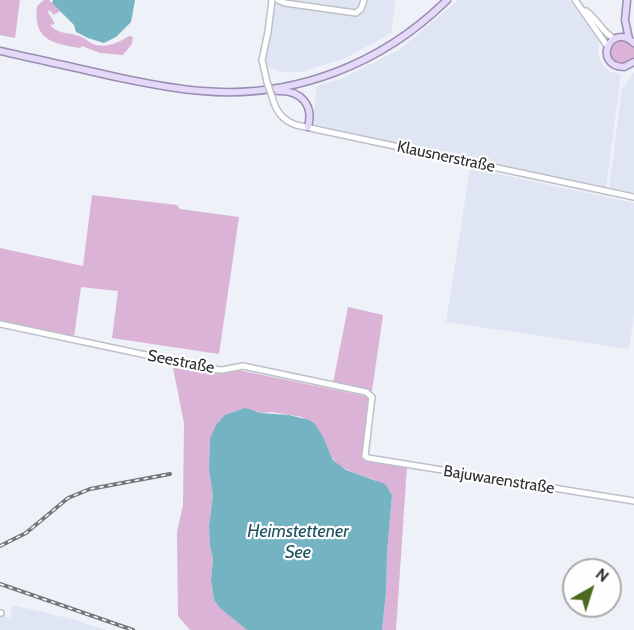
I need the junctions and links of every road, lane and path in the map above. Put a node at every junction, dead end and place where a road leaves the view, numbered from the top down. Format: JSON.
{"nodes":[{"id":1,"x":272,"y":0,"type":"edge"},
{"id":2,"x":364,"y":0,"type":"edge"},
{"id":3,"x":447,"y":0,"type":"edge"},
{"id":4,"x":575,"y":0,"type":"edge"},
{"id":5,"x":627,"y":0,"type":"edge"},
{"id":6,"x":280,"y":1,"type":"edge"},
{"id":7,"x":583,"y":9,"type":"junction"},
{"id":8,"x":271,"y":12,"type":"junction"},
{"id":9,"x":625,"y":20,"type":"junction"},
{"id":10,"x":617,"y":38,"type":"junction"},
{"id":11,"x":633,"y":41,"type":"edge"},
{"id":12,"x":608,"y":47,"type":"junction"},
{"id":13,"x":0,"y":51,"type":"edge"},
{"id":14,"x":634,"y":62,"type":"edge"},
{"id":15,"x":251,"y":91,"type":"junction"},
{"id":16,"x":308,"y":127,"type":"junction"},
{"id":17,"x":634,"y":197,"type":"edge"},
{"id":18,"x":0,"y":324,"type":"edge"},
{"id":19,"x":365,"y":456,"type":"joint"},
{"id":20,"x":634,"y":501,"type":"edge"}],
"edges":[{"from":1,"to":8,"type":"street"},
{"from":2,"to":6,"type":"street"},
{"from":3,"to":15,"type":"main road"},
{"from":4,"to":7,"type":"street"},
{"from":5,"to":9,"type":"main road"},
{"from":6,"to":8,"type":"street"},
{"from":7,"to":10,"type":"street"},
{"from":7,"to":12,"type":"street"},
{"from":8,"to":16,"type":"street","name":"Klausnerstraße","bridge":true},
{"from":9,"to":10,"type":"main road"},
{"from":9,"to":11,"type":"main road"},
{"from":10,"to":11,"type":"main road"},
{"from":10,"to":12,"type":"main road"},
{"from":12,"to":14,"type":"main road"},
{"from":13,"to":15,"type":"main road"},
{"from":15,"to":16,"type":"main road"},
{"from":16,"to":17,"type":"street","name":"Klausnerstraße"},
{"from":18,"to":19,"type":"street","name":"Seestraße"},
{"from":19,"to":20,"type":"street","name":"Bajuwarenstraße"}]}
